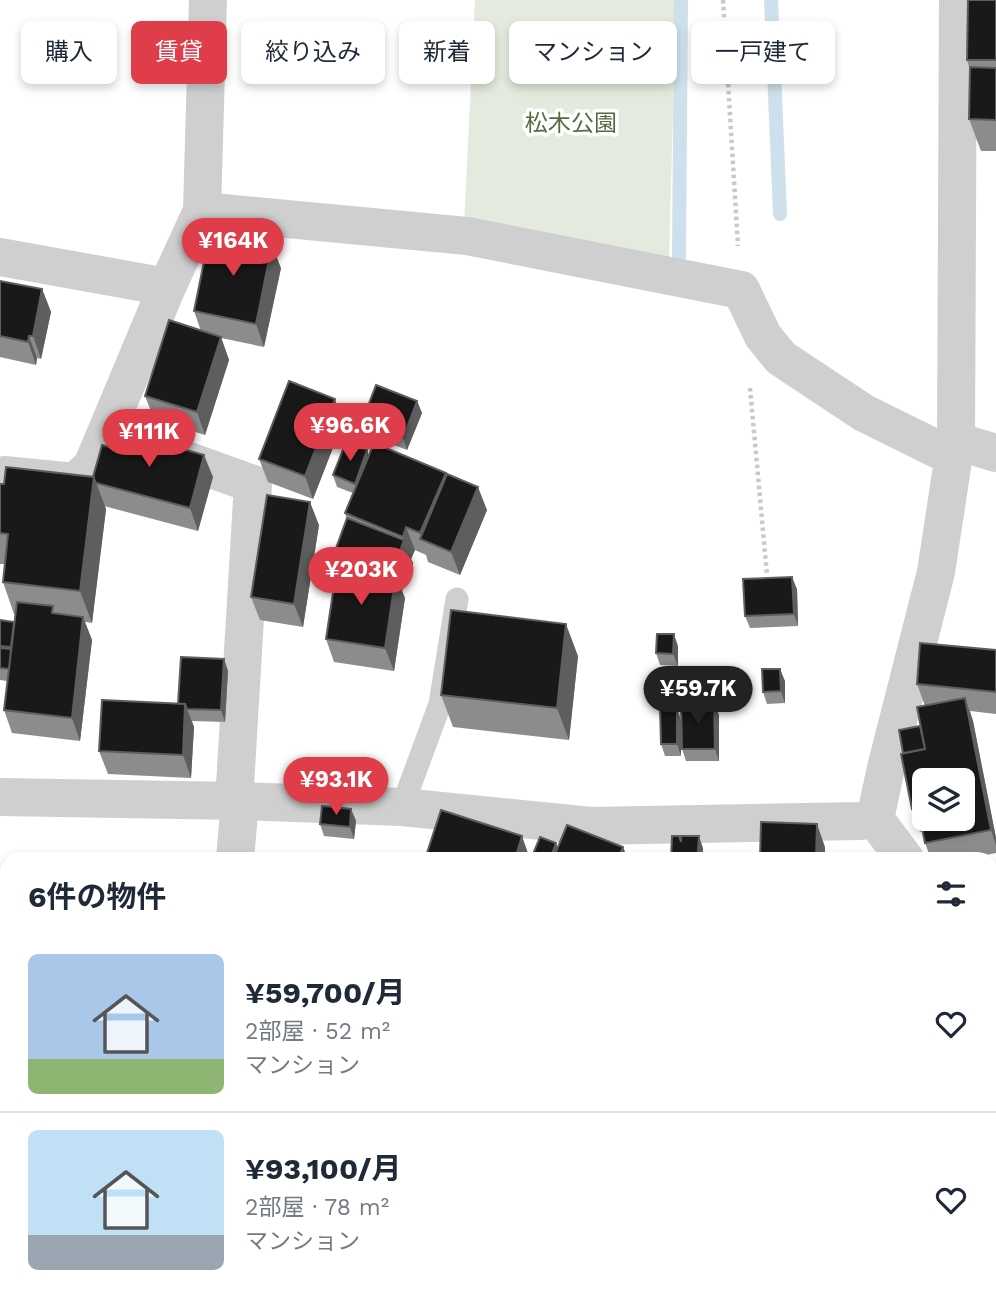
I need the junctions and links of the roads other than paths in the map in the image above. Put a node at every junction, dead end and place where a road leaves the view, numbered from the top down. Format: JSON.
{"nodes":[{"id":1,"x":208,"y":0,"type":"edge"},
{"id":2,"x":957,"y":0,"type":"edge"},
{"id":3,"x":202,"y":211,"type":"junction"},
{"id":4,"x":0,"y":257,"type":"edge"},
{"id":5,"x":167,"y":287,"type":"junction"},
{"id":6,"x":106,"y":432,"type":"junction"},
{"id":7,"x":955,"y":449,"type":"junction"},
{"id":8,"x":996,"y":453,"type":"edge"},
{"id":9,"x":0,"y":477,"type":"edge"},
{"id":10,"x":457,"y":599,"type":"dead end"},
{"id":11,"x":0,"y":797,"type":"edge"},
{"id":12,"x":237,"y":801,"type":"junction"},
{"id":13,"x":402,"y":807,"type":"junction"},
{"id":14,"x":875,"y":819,"type":"junction"},
{"id":15,"x":235,"y":852,"type":"edge"},
{"id":16,"x":900,"y":852,"type":"edge"}],
"edges":[{"from":1,"to":3,"type":"street"},
{"from":2,"to":7,"type":"street"},
{"from":3,"to":5,"type":"street"},
{"from":3,"to":7,"type":"street"},
{"from":4,"to":5,"type":"street"},
{"from":5,"to":6,"type":"street"},
{"from":6,"to":9,"type":"street"},
{"from":6,"to":12,"type":"street"},
{"from":7,"to":8,"type":"street"},
{"from":7,"to":14,"type":"street"},
{"from":10,"to":13,"type":"lane"},
{"from":11,"to":12,"type":"street"},
{"from":12,"to":13,"type":"street"},
{"from":12,"to":15,"type":"street"},
{"from":13,"to":14,"type":"street"},
{"from":14,"to":16,"type":"street"}]}
